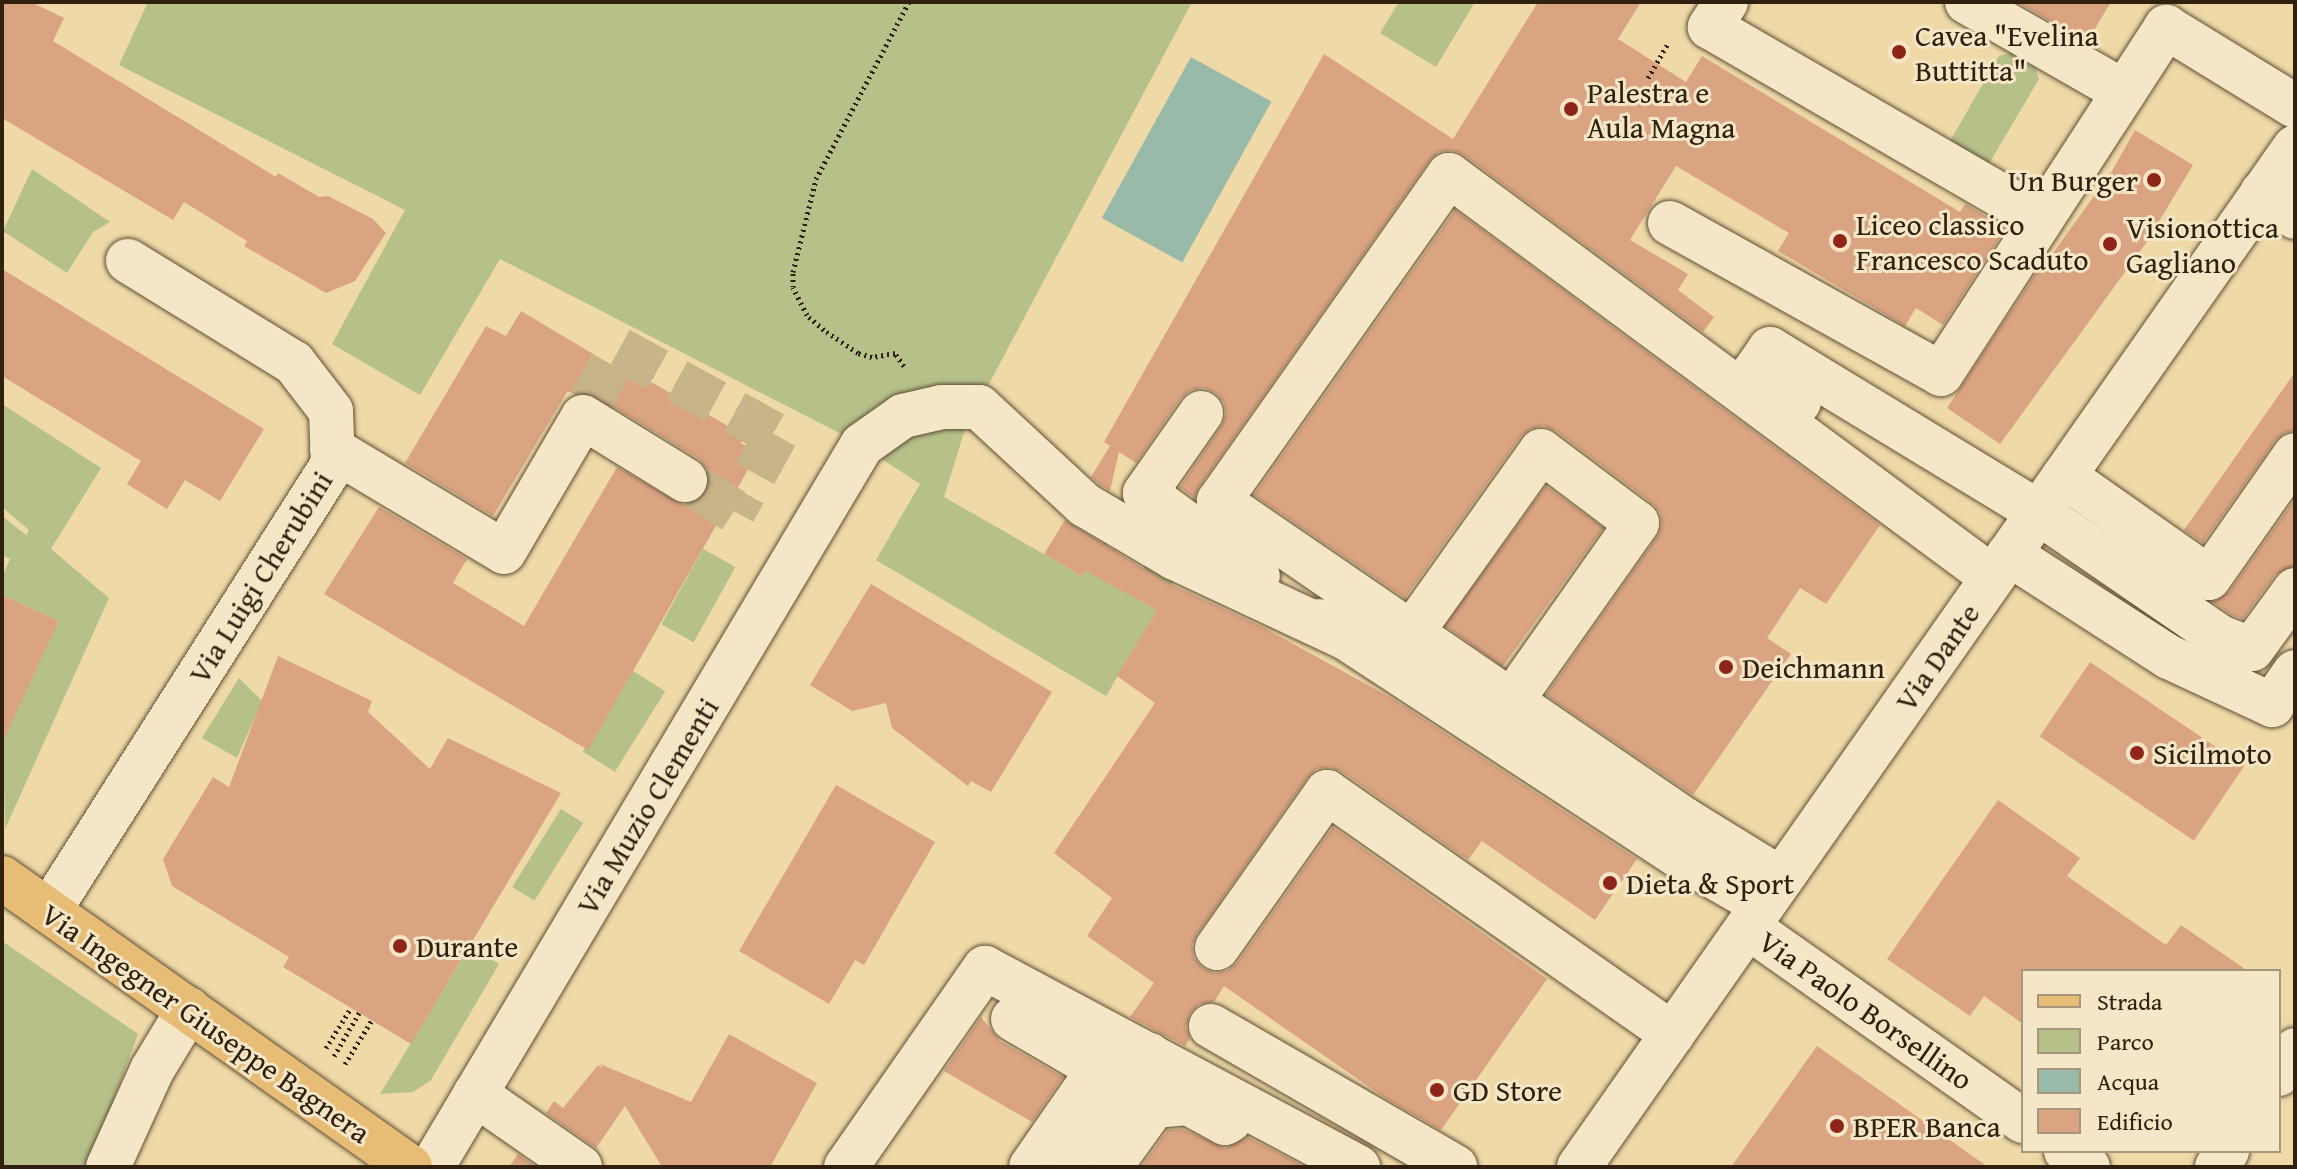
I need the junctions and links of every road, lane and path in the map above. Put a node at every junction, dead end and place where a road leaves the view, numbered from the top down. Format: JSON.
{"nodes":[{"id":1,"x":909,"y":2,"type":"edge"},
{"id":2,"x":1726,"y":2,"type":"edge"},
{"id":3,"x":1967,"y":2,"type":"edge"},
{"id":4,"x":2172,"y":14,"type":"edge"},
{"id":5,"x":2124,"y":92,"type":"junction"},
{"id":6,"x":2295,"y":106,"type":"edge"},
{"id":7,"x":2295,"y":147,"type":"edge"},
{"id":8,"x":2279,"y":205,"type":"edge"},
{"id":9,"x":2041,"y":219,"type":"junction"},
{"id":10,"x":1670,"y":223,"type":"dead end"},
{"id":11,"x":128,"y":261,"type":"dead end"},
{"id":12,"x":933,"y":409,"type":"junction"},
{"id":13,"x":1201,"y":413,"type":"dead end"},
{"id":14,"x":332,"y":449,"type":"junction"},
{"id":15,"x":1874,"y":453,"type":"dead end"},
{"id":16,"x":2295,"y":455,"type":"edge"},
{"id":17,"x":2064,"y":476,"type":"junction"},
{"id":18,"x":685,"y":480,"type":"tunnel mouth"},
{"id":19,"x":2038,"y":512,"type":"junction"},
{"id":20,"x":2001,"y":566,"type":"junction"},
{"id":21,"x":2295,"y":590,"type":"edge"},
{"id":22,"x":1412,"y":632,"type":"junction"},
{"id":23,"x":1344,"y":637,"type":"junction"},
{"id":24,"x":2292,"y":681,"type":"edge"},
{"id":25,"x":1512,"y":700,"type":"junction"},
{"id":26,"x":2,"y":878,"type":"edge"},
{"id":27,"x":1764,"y":903,"type":"junction"},
{"id":28,"x":49,"y":911,"type":"junction"},
{"id":29,"x":1217,"y":948,"type":"dead end"},
{"id":30,"x":351,"y":1008,"type":"dead end"},
{"id":31,"x":189,"y":1009,"type":"junction"},
{"id":32,"x":359,"y":1013,"type":"dead end"},
{"id":33,"x":1013,"y":1019,"type":"dead end"},
{"id":34,"x":372,"y":1020,"type":"dead end"},
{"id":35,"x":1211,"y":1026,"type":"dead end"},
{"id":36,"x":1673,"y":1034,"type":"junction"},
{"id":37,"x":333,"y":1038,"type":"dead end"},
{"id":38,"x":354,"y":1049,"type":"dead end"},
{"id":39,"x":2295,"y":1050,"type":"edge"},
{"id":40,"x":1149,"y":1055,"type":"junction"},
{"id":41,"x":329,"y":1064,"type":"dead end"},
{"id":42,"x":2281,"y":1071,"type":"edge"},
{"id":43,"x":475,"y":1094,"type":"junction"},
{"id":44,"x":1248,"y":1108,"type":"junction"},
{"id":45,"x":2021,"y":1119,"type":"edge"},
{"id":46,"x":1582,"y":1166,"type":"edge"},
{"id":47,"x":108,"y":1167,"type":"edge"},
{"id":48,"x":410,"y":1167,"type":"edge"},
{"id":49,"x":432,"y":1167,"type":"edge"},
{"id":50,"x":580,"y":1167,"type":"edge"},
{"id":51,"x":846,"y":1167,"type":"edge"},
{"id":52,"x":1031,"y":1167,"type":"edge"},
{"id":53,"x":1069,"y":1167,"type":"edge"},
{"id":54,"x":1110,"y":1167,"type":"edge"},
{"id":55,"x":1358,"y":1167,"type":"edge"},
{"id":56,"x":1455,"y":1167,"type":"edge"}],
"edges":[{"from":1,"to":12,"type":"path"},
{"from":2,"to":9,"type":"street"},
{"from":3,"to":5,"type":"street"},
{"from":4,"to":5,"type":"street"},
{"from":4,"to":6,"type":"street"},
{"from":5,"to":9,"type":"street"},
{"from":7,"to":8,"type":"street","name":"Via Dante"},
{"from":8,"to":17,"type":"street","name":"Via Dante"},
{"from":9,"to":10,"type":"street"},
{"from":11,"to":14,"type":"street","name":"Via Luigi Cherubini"},
{"from":12,"to":23,"type":"street"},
{"from":12,"to":43,"type":"street","name":"Via Muzio Clementi"},
{"from":13,"to":23,"type":"street"},
{"from":14,"to":18,"type":"street"},
{"from":14,"to":28,"type":"street","name":"Via Luigi Cherubini"},
{"from":15,"to":19,"type":"street"},
{"from":16,"to":17,"type":"street"},
{"from":17,"to":19,"type":"street","name":"Via Dante"},
{"from":19,"to":20,"type":"street","name":"Via Dante"},
{"from":19,"to":21,"type":"street"},
{"from":20,"to":22,"type":"street"},
{"from":20,"to":24,"type":"street"},
{"from":20,"to":27,"type":"street","name":"Via Dante"},
{"from":22,"to":25,"type":"street"},
{"from":22,"to":25,"type":"street"},
{"from":23,"to":27,"type":"street"},
{"from":25,"to":27,"type":"street"},
{"from":26,"to":28,"type":"main road","name":"Via Ingegner Giuseppe Bagnera"},
{"from":27,"to":36,"type":"street","name":"Via Dante"},
{"from":27,"to":45,"type":"street","name":"Via Paolo Borsellino"},
{"from":28,"to":31,"type":"main road","name":"Via Ingegner Giuseppe Bagnera"},
{"from":29,"to":36,"type":"street"},
{"from":30,"to":37,"type":"path"},
{"from":31,"to":47,"type":"street"},
{"from":31,"to":48,"type":"main road","name":"Via Ingegner Giuseppe Bagnera"},
{"from":32,"to":41,"type":"path"},
{"from":33,"to":52,"type":"street"},
{"from":34,"to":38,"type":"path"},
{"from":35,"to":56,"type":"street"},
{"from":36,"to":46,"type":"street","name":"Via Dante"},
{"from":39,"to":42,"type":"street"},
{"from":40,"to":44,"type":"street"},
{"from":40,"to":51,"type":"street"},
{"from":40,"to":53,"type":"street"},
{"from":43,"to":49,"type":"street","name":"Via Muzio Clementi"},
{"from":43,"to":50,"type":"street"},
{"from":44,"to":54,"type":"street"},
{"from":44,"to":55,"type":"street"}]}
